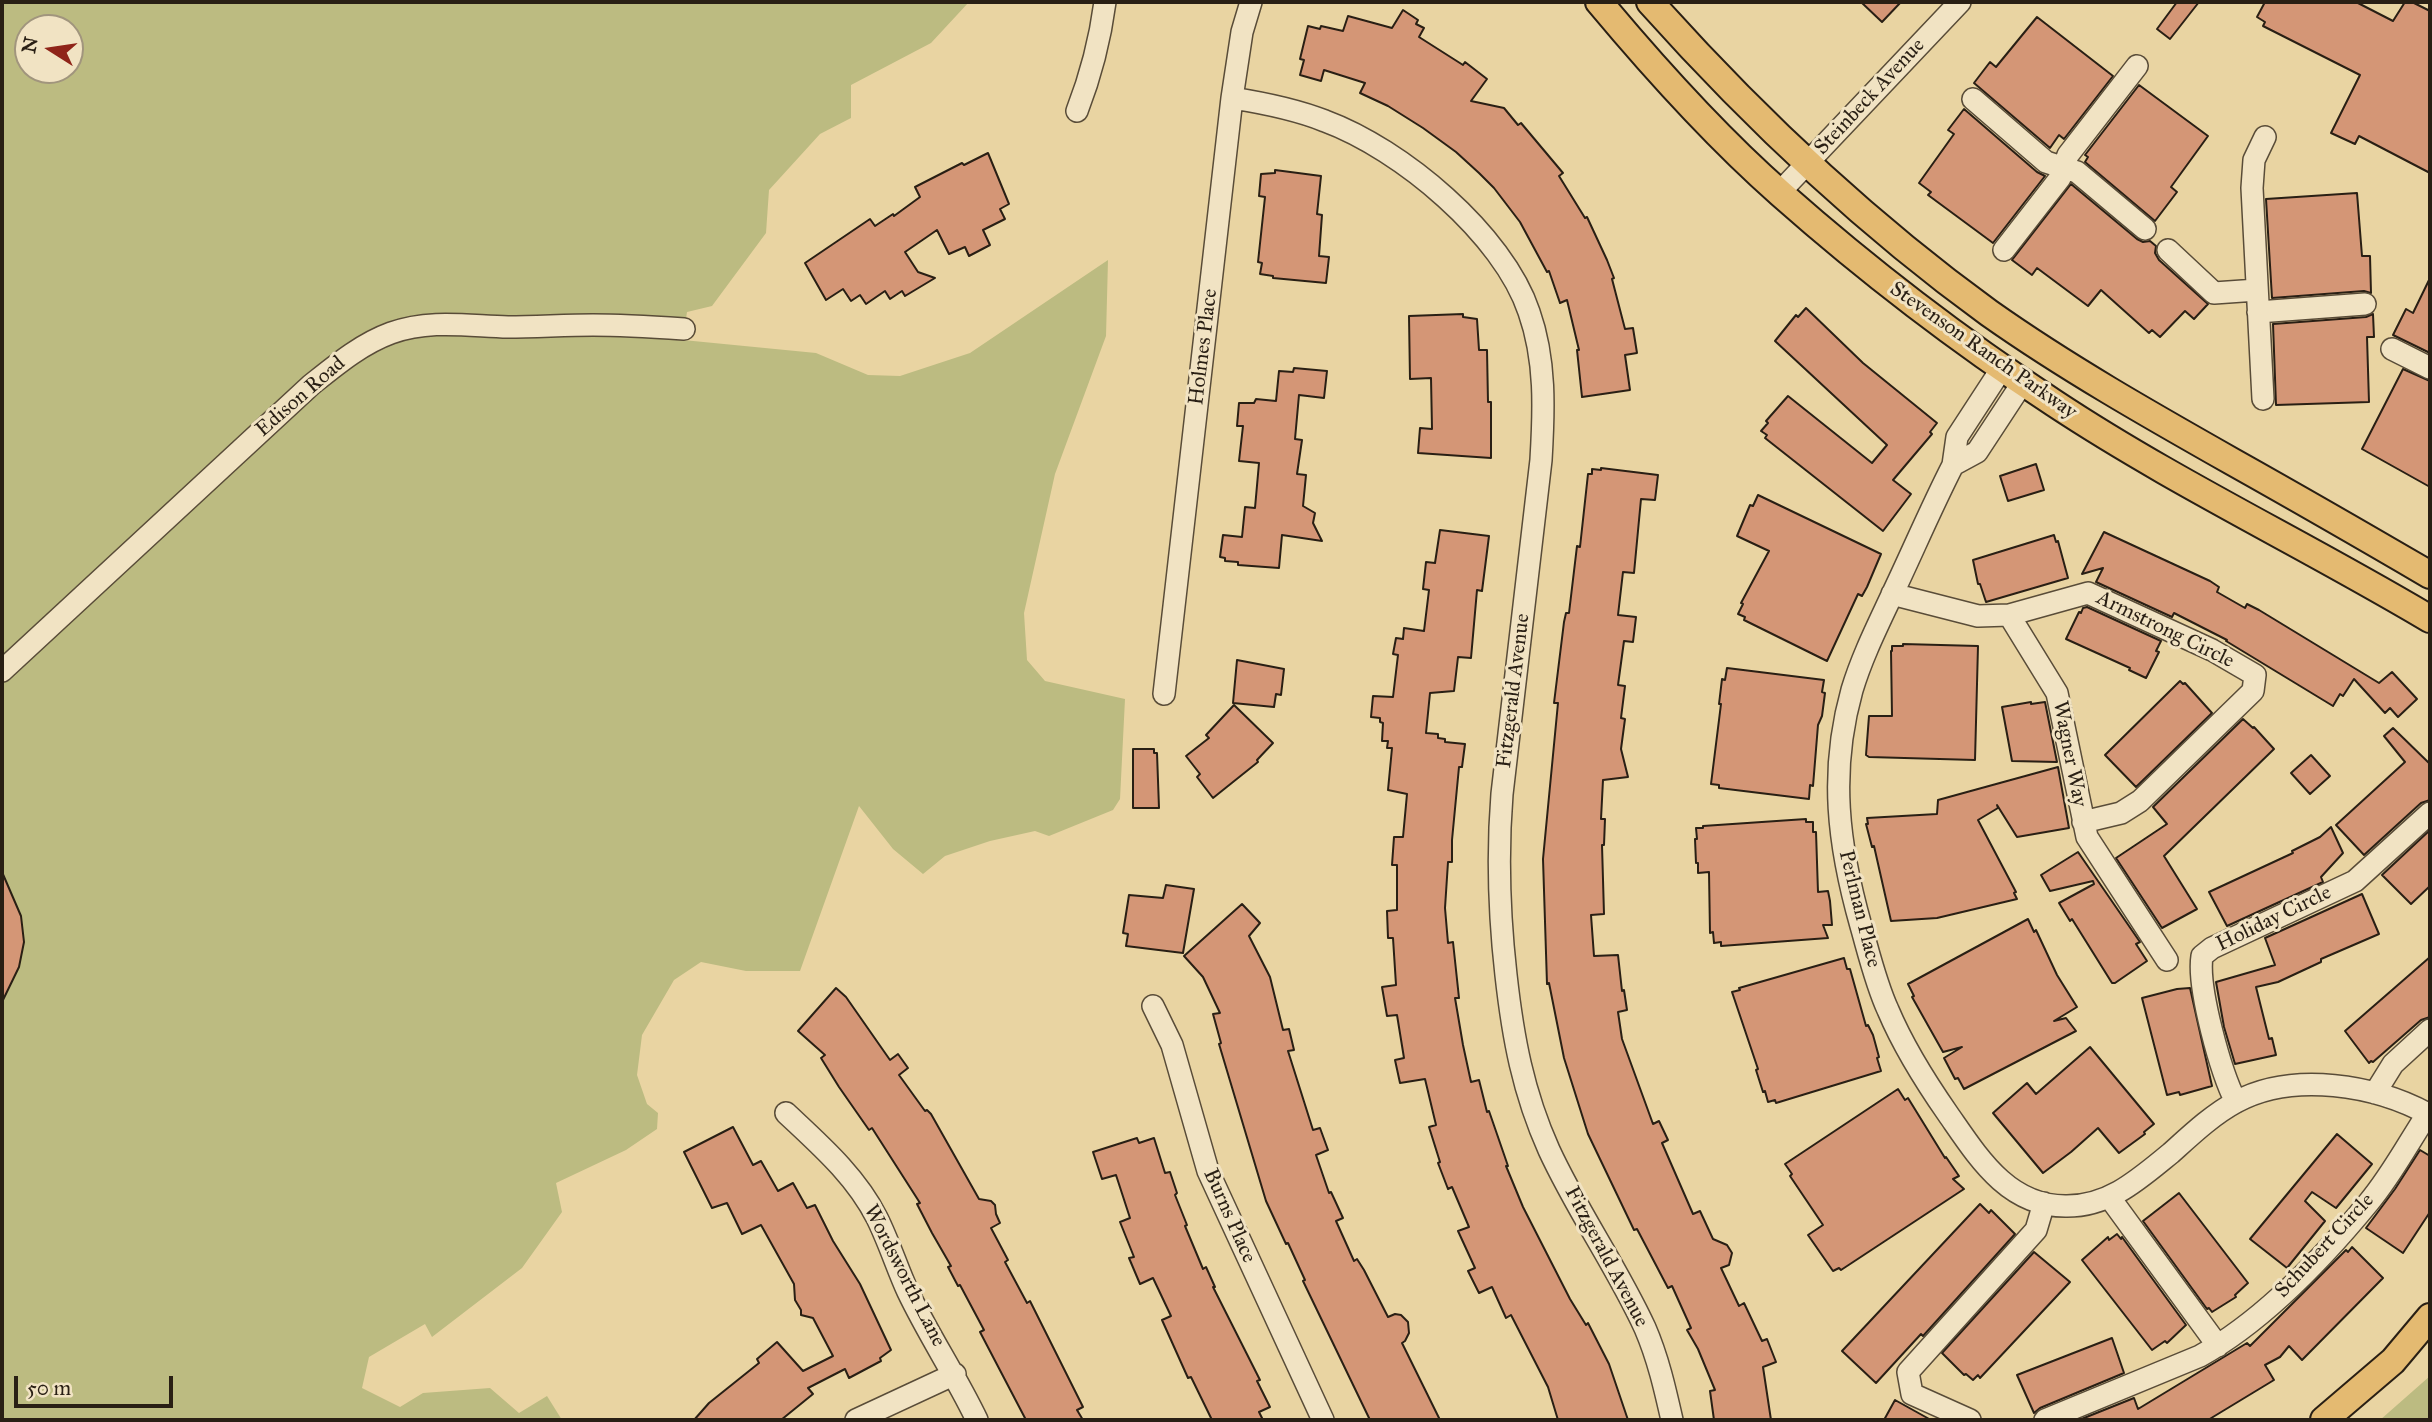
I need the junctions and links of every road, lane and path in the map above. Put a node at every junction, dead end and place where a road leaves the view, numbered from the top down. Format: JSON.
{"nodes":[{"id":1,"x":1105,"y":2,"type":"edge"},
{"id":2,"x":1251,"y":2,"type":"edge"},
{"id":3,"x":1599,"y":2,"type":"edge"},
{"id":4,"x":1650,"y":2,"type":"edge"},
{"id":5,"x":1960,"y":2,"type":"edge"},
{"id":6,"x":2137,"y":66,"type":"dead end"},
{"id":7,"x":1232,"y":98,"type":"junction"},
{"id":8,"x":1973,"y":99,"type":"dead end"},
{"id":9,"x":1077,"y":111,"type":"dead end"},
{"id":10,"x":2265,"y":137,"type":"dead end"},
{"id":11,"x":1809,"y":163,"type":"junction"},
{"id":12,"x":2064,"y":166,"type":"junction"},
{"id":13,"x":1779,"y":193,"type":"junction"},
{"id":14,"x":2145,"y":229,"type":"dead end"},
{"id":15,"x":2004,"y":250,"type":"dead end"},
{"id":16,"x":2168,"y":250,"type":"dead end"},
{"id":17,"x":2258,"y":301,"type":"junction"},
{"id":18,"x":2365,"y":304,"type":"dead end"},
{"id":19,"x":684,"y":329,"type":"dead end"},
{"id":20,"x":2392,"y":349,"type":"dead end"},
{"id":21,"x":2430,"y":368,"type":"edge"},
{"id":22,"x":2012,"y":375,"type":"junction"},
{"id":23,"x":2263,"y":399,"type":"dead end"},
{"id":24,"x":2430,"y":575,"type":"edge"},
{"id":25,"x":1892,"y":594,"type":"junction"},
{"id":26,"x":2009,"y":615,"type":"junction"},
{"id":27,"x":2430,"y":619,"type":"edge"},
{"id":28,"x":2,"y":671,"type":"edge"},
{"id":29,"x":1164,"y":694,"type":"dead end"},
{"id":30,"x":2430,"y":813,"type":"edge"},
{"id":31,"x":2083,"y":822,"type":"junction"},
{"id":32,"x":2167,"y":960,"type":"dead end"},
{"id":33,"x":1153,"y":1006,"type":"dead end"},
{"id":34,"x":2430,"y":1030,"type":"edge"},
{"id":35,"x":2375,"y":1093,"type":"junction"},
{"id":36,"x":2236,"y":1102,"type":"junction"},
{"id":37,"x":786,"y":1112,"type":"dead end"},
{"id":38,"x":2429,"y":1114,"type":"edge"},
{"id":39,"x":2110,"y":1198,"type":"junction"},
{"id":40,"x":2044,"y":1203,"type":"junction"},
{"id":41,"x":2430,"y":1317,"type":"edge"},
{"id":42,"x":2218,"y":1346,"type":"junction"},
{"id":43,"x":955,"y":1374,"type":"junction"},
{"id":44,"x":856,"y":1420,"type":"edge"},
{"id":45,"x":977,"y":1420,"type":"edge"},
{"id":46,"x":1323,"y":1420,"type":"edge"},
{"id":47,"x":1672,"y":1420,"type":"edge"},
{"id":48,"x":1970,"y":1420,"type":"edge"},
{"id":49,"x":2045,"y":1420,"type":"edge"},
{"id":50,"x":2324,"y":1420,"type":"edge"}],
"edges":[{"from":1,"to":9,"type":"street"},
{"from":2,"to":7,"type":"street","name":"Holmes Place"},
{"from":3,"to":13,"type":"main road","name":"Stevenson Ranch Parkway"},
{"from":4,"to":11,"type":"main road","name":"Stevenson Ranch Parkway"},
{"from":5,"to":11,"type":"street","name":"Steinbeck Avenue"},
{"from":6,"to":12,"type":"street"},
{"from":7,"to":29,"type":"street","name":"Holmes Place"},
{"from":7,"to":47,"type":"street","name":"Fitzgerald Avenue"},
{"from":8,"to":12,"type":"street"},
{"from":10,"to":17,"type":"street"},
{"from":11,"to":13,"type":"street","name":"Steinbeck Avenue"},
{"from":11,"to":24,"type":"main road","name":"Stevenson Ranch Parkway"},
{"from":12,"to":14,"type":"street"},
{"from":12,"to":15,"type":"street"},
{"from":13,"to":22,"type":"main road","name":"Stevenson Ranch Parkway"},
{"from":16,"to":17,"type":"street"},
{"from":17,"to":18,"type":"street"},
{"from":17,"to":23,"type":"street"},
{"from":19,"to":28,"type":"street","name":"Edison Road"},
{"from":20,"to":21,"type":"street"},
{"from":22,"to":25,"type":"street","name":"Perlman Place"},
{"from":22,"to":27,"type":"main road","name":"Stevenson Ranch Parkway"},
{"from":25,"to":26,"type":"street"},
{"from":25,"to":40,"type":"street","name":"Perlman Place"},
{"from":26,"to":31,"type":"street","name":"Wagner Way"},
{"from":26,"to":31,"type":"street","name":"Armstrong Circle"},
{"from":30,"to":36,"type":"street","name":"Holiday Circle"},
{"from":31,"to":32,"type":"street","name":"Wagner Way"},
{"from":33,"to":46,"type":"street","name":"Burns Place"},
{"from":34,"to":35,"type":"street"},
{"from":35,"to":36,"type":"street","name":"Perlman Place"},
{"from":35,"to":38,"type":"street","name":"Perlman Place"},
{"from":36,"to":39,"type":"street","name":"Perlman Place"},
{"from":37,"to":43,"type":"street","name":"Wordsworth Lane"},
{"from":38,"to":42,"type":"street","name":"Schubert Circle"},
{"from":39,"to":40,"type":"street","name":"Perlman Place"},
{"from":39,"to":42,"type":"street"},
{"from":40,"to":48,"type":"street"},
{"from":41,"to":50,"type":"main road"},
{"from":42,"to":49,"type":"street","name":"Schubert Circle"},
{"from":43,"to":44,"type":"street"},
{"from":43,"to":45,"type":"street","name":"Wordsworth Lane"}]}
